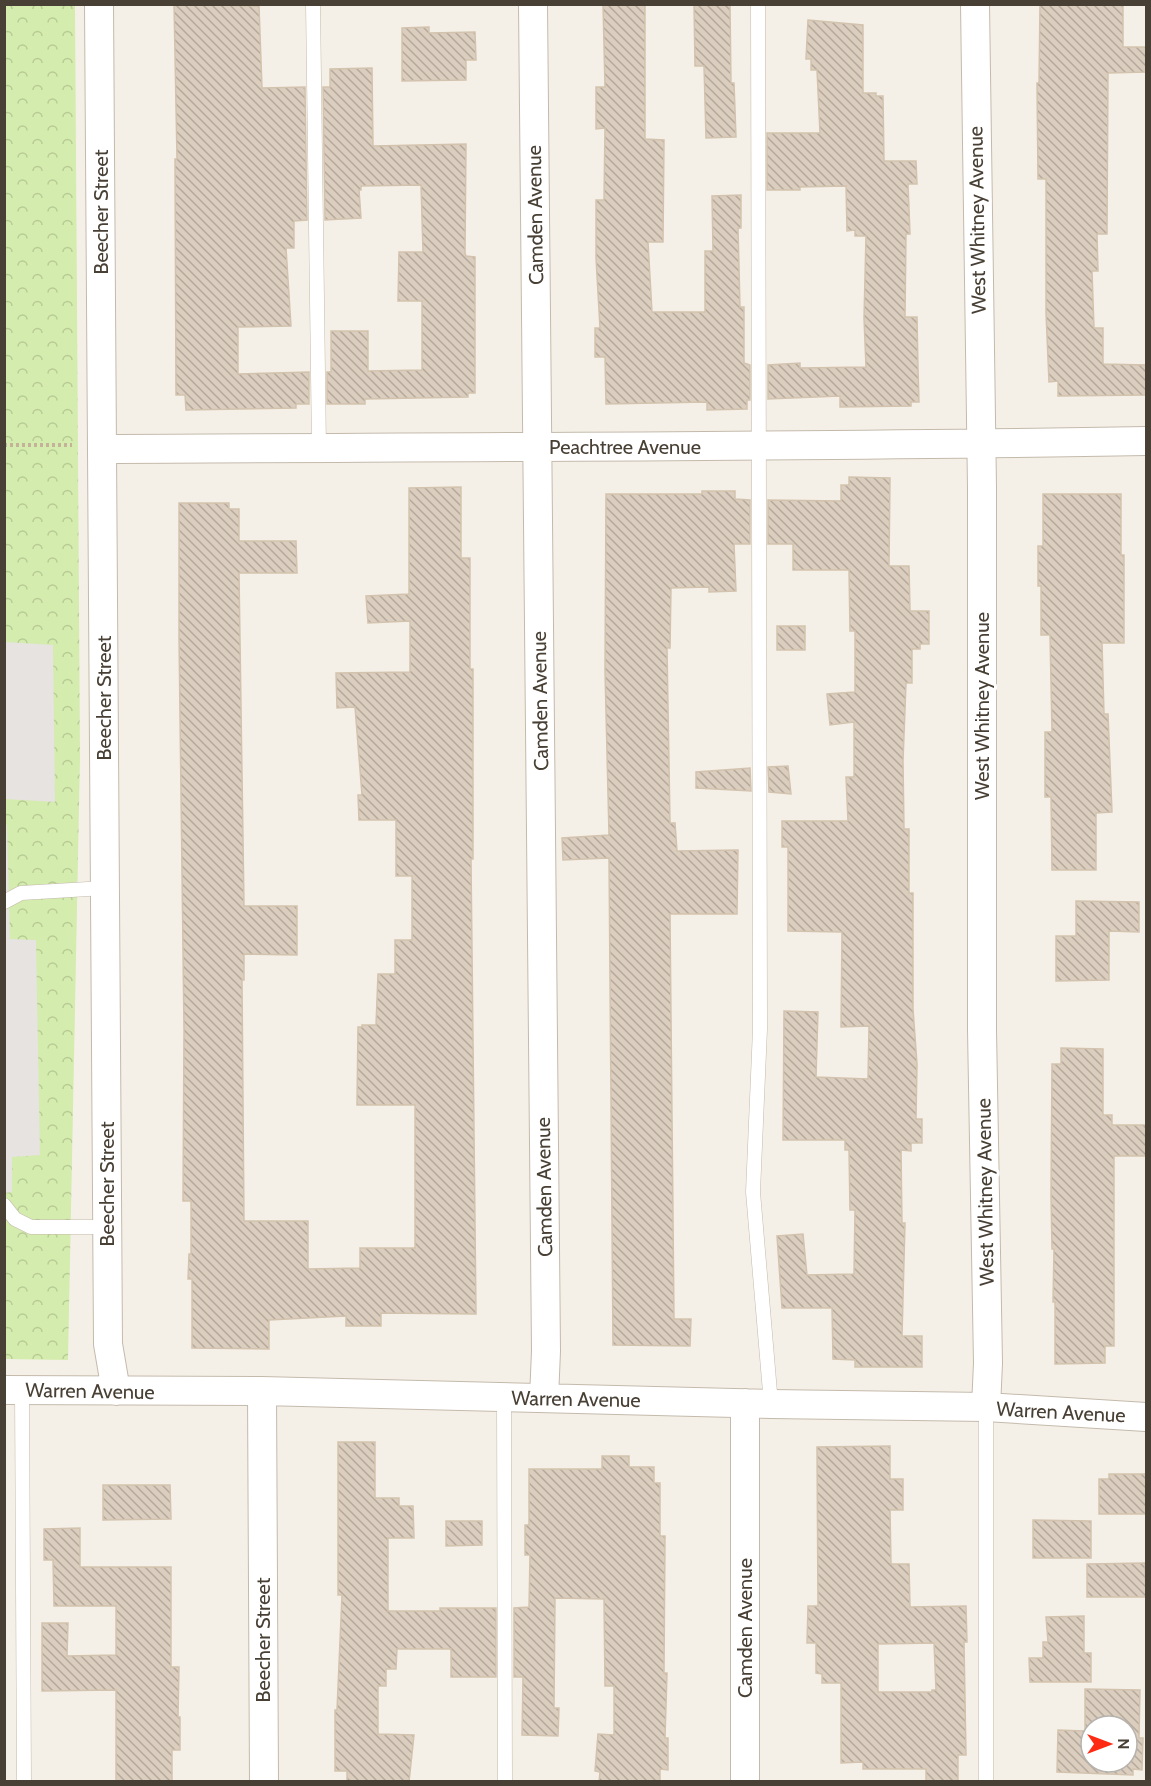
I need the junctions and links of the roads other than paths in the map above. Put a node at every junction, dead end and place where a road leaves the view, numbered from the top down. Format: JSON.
{"nodes":[{"id":1,"x":99,"y":4,"type":"edge"},
{"id":2,"x":313,"y":4,"type":"edge"},
{"id":3,"x":533,"y":4,"type":"edge"},
{"id":4,"x":758,"y":4,"type":"edge"},
{"id":5,"x":975,"y":4,"type":"edge"},
{"id":6,"x":1146,"y":441,"type":"edge"},
{"id":7,"x":980,"y":444,"type":"junction"},
{"id":8,"x":760,"y":446,"type":"junction"},
{"id":9,"x":537,"y":447,"type":"junction"},
{"id":10,"x":319,"y":448,"type":"junction"},
{"id":11,"x":102,"y":449,"type":"junction"},
{"id":12,"x":105,"y":888,"type":"junction"},
{"id":13,"x":7,"y":897,"type":"edge"},
{"id":14,"x":4,"y":1205,"type":"edge"},
{"id":15,"x":107,"y":1227,"type":"junction"},
{"id":16,"x":13,"y":1390,"type":"edge"},
{"id":17,"x":116,"y":1391,"type":"junction"},
{"id":18,"x":262,"y":1391,"type":"junction"},
{"id":19,"x":504,"y":1398,"type":"junction"},
{"id":20,"x":544,"y":1398,"type":"junction"},
{"id":21,"x":758,"y":1404,"type":"junction"},
{"id":22,"x":986,"y":1407,"type":"junction"},
{"id":23,"x":1146,"y":1417,"type":"edge"},
{"id":24,"x":24,"y":1782,"type":"edge"},
{"id":25,"x":264,"y":1782,"type":"edge"},
{"id":26,"x":505,"y":1782,"type":"edge"},
{"id":27,"x":745,"y":1782,"type":"edge"},
{"id":28,"x":986,"y":1782,"type":"edge"}],
"edges":[{"from":1,"to":11,"type":"street","name":"Beecher Street"},
{"from":2,"to":10,"type":"lane"},
{"from":3,"to":9,"type":"street","name":"Camden Avenue"},
{"from":4,"to":8,"type":"lane"},
{"from":5,"to":7,"type":"street","name":"West Whitney Avenue"},
{"from":6,"to":7,"type":"street","name":"Peachtree Avenue"},
{"from":7,"to":8,"type":"street","name":"Peachtree Avenue"},
{"from":7,"to":22,"type":"street","name":"West Whitney Avenue"},
{"from":8,"to":9,"type":"street","name":"Peachtree Avenue"},
{"from":8,"to":21,"type":"lane"},
{"from":9,"to":10,"type":"street","name":"Peachtree Avenue"},
{"from":9,"to":20,"type":"street","name":"Camden Avenue"},
{"from":10,"to":11,"type":"street","name":"Peachtree Avenue"},
{"from":11,"to":12,"type":"street","name":"Beecher Street"},
{"from":12,"to":13,"type":"lane"},
{"from":12,"to":15,"type":"street","name":"Beecher Street"},
{"from":14,"to":15,"type":"lane"},
{"from":15,"to":17,"type":"street","name":"Beecher Street"},
{"from":16,"to":17,"type":"street","name":"Warren Avenue"},
{"from":16,"to":24,"type":"lane"},
{"from":17,"to":18,"type":"street","name":"Warren Avenue"},
{"from":18,"to":19,"type":"street","name":"Warren Avenue"},
{"from":18,"to":25,"type":"street","name":"Beecher Street"},
{"from":19,"to":20,"type":"street","name":"Warren Avenue"},
{"from":19,"to":26,"type":"lane"},
{"from":20,"to":21,"type":"street","name":"Warren Avenue"},
{"from":21,"to":22,"type":"street","name":"Warren Avenue"},
{"from":21,"to":27,"type":"street","name":"Camden Avenue"},
{"from":22,"to":23,"type":"street","name":"Warren Avenue"},
{"from":22,"to":28,"type":"lane"}]}
